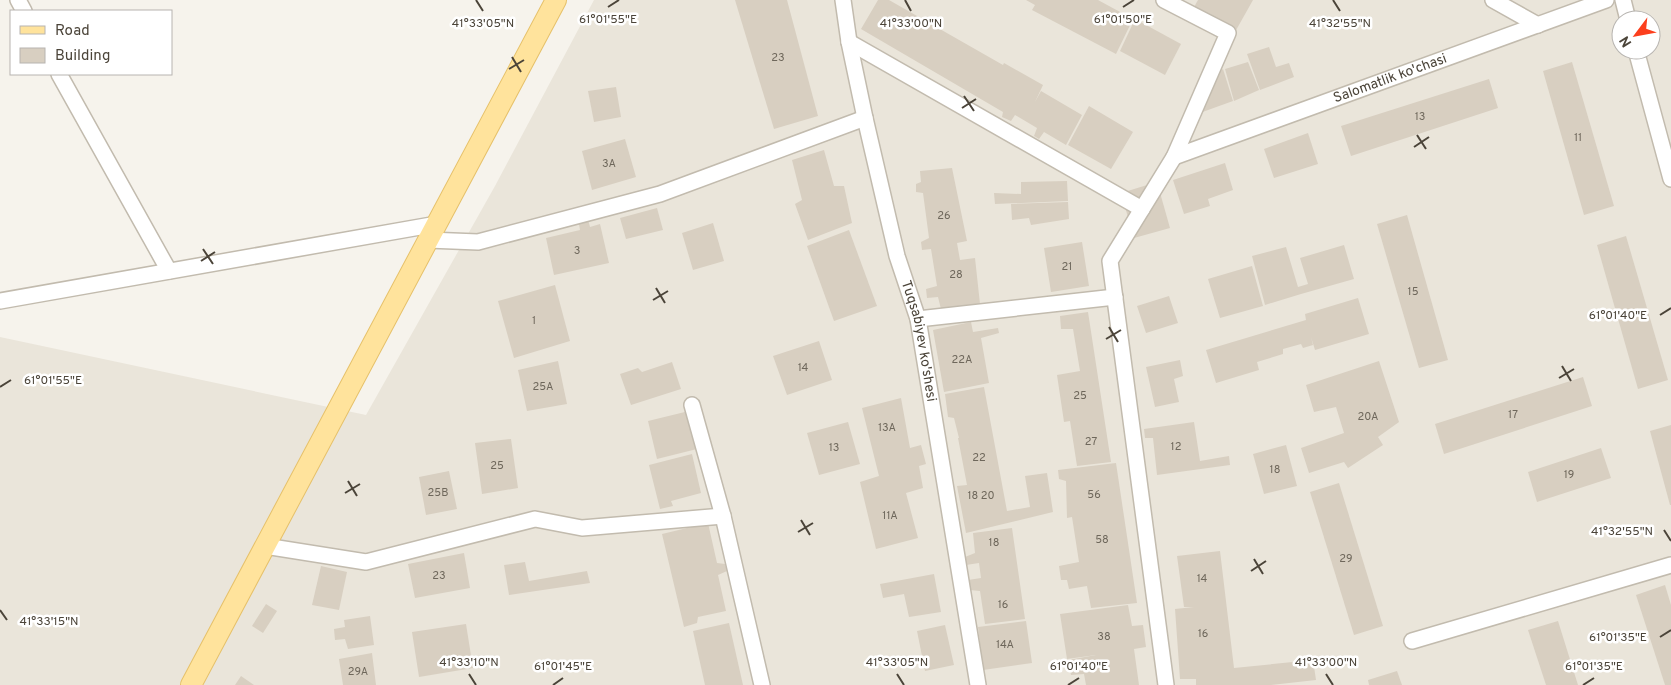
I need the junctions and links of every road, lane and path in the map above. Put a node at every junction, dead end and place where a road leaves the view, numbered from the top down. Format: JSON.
{"nodes":[{"id":1,"x":556,"y":0,"type":"edge"},
{"id":2,"x":843,"y":0,"type":"edge"},
{"id":3,"x":1164,"y":0,"type":"edge"},
{"id":4,"x":1493,"y":0,"type":"edge"},
{"id":5,"x":1606,"y":0,"type":"edge"},
{"id":6,"x":1538,"y":25,"type":"junction"},
{"id":7,"x":849,"y":42,"type":"junction"},
{"id":8,"x":1639,"y":60,"type":"edge"},
{"id":9,"x":60,"y":75,"type":"edge"},
{"id":10,"x":865,"y":118,"type":"junction"},
{"id":11,"x":1174,"y":156,"type":"junction"},
{"id":12,"x":1671,"y":179,"type":"edge"},
{"id":13,"x":1142,"y":209,"type":"junction"},
{"id":14,"x":432,"y":232,"type":"junction"},
{"id":15,"x":169,"y":271,"type":"junction"},
{"id":16,"x":1115,"y":297,"type":"junction"},
{"id":17,"x":0,"y":300,"type":"edge"},
{"id":18,"x":918,"y":320,"type":"junction"},
{"id":19,"x":692,"y":405,"type":"dead end"},
{"id":20,"x":723,"y":516,"type":"junction"},
{"id":21,"x":265,"y":546,"type":"junction"},
{"id":22,"x":1671,"y":565,"type":"edge"},
{"id":23,"x":1412,"y":641,"type":"dead end"},
{"id":24,"x":191,"y":685,"type":"edge"},
{"id":25,"x":762,"y":685,"type":"edge"},
{"id":26,"x":978,"y":685,"type":"edge"},
{"id":27,"x":1166,"y":685,"type":"edge"}],
"edges":[{"from":1,"to":14,"type":"main road"},
{"from":2,"to":7,"type":"street","name":"Tuqsabiyev ko'shesi"},
{"from":3,"to":11,"type":"street"},
{"from":4,"to":6,"type":"street"},
{"from":5,"to":6,"type":"street","name":"Salomatlik ko'chasi"},
{"from":6,"to":11,"type":"street","name":"Salomatlik ko'chasi"},
{"from":7,"to":10,"type":"street","name":"Tuqsabiyev ko'shesi"},
{"from":7,"to":13,"type":"street"},
{"from":8,"to":12,"type":"street"},
{"from":9,"to":15,"type":"street"},
{"from":10,"to":14,"type":"street"},
{"from":10,"to":18,"type":"street","name":"Tuqsabiyev ko'shesi"},
{"from":11,"to":13,"type":"street"},
{"from":13,"to":16,"type":"street"},
{"from":14,"to":15,"type":"street"},
{"from":14,"to":21,"type":"main road"},
{"from":15,"to":17,"type":"street"},
{"from":16,"to":18,"type":"street"},
{"from":16,"to":27,"type":"street"},
{"from":18,"to":26,"type":"street","name":"Tuqsabiyev ko'shesi"},
{"from":19,"to":20,"type":"street"},
{"from":20,"to":21,"type":"street"},
{"from":20,"to":25,"type":"street"},
{"from":21,"to":24,"type":"main road"},
{"from":22,"to":23,"type":"street"}]}
